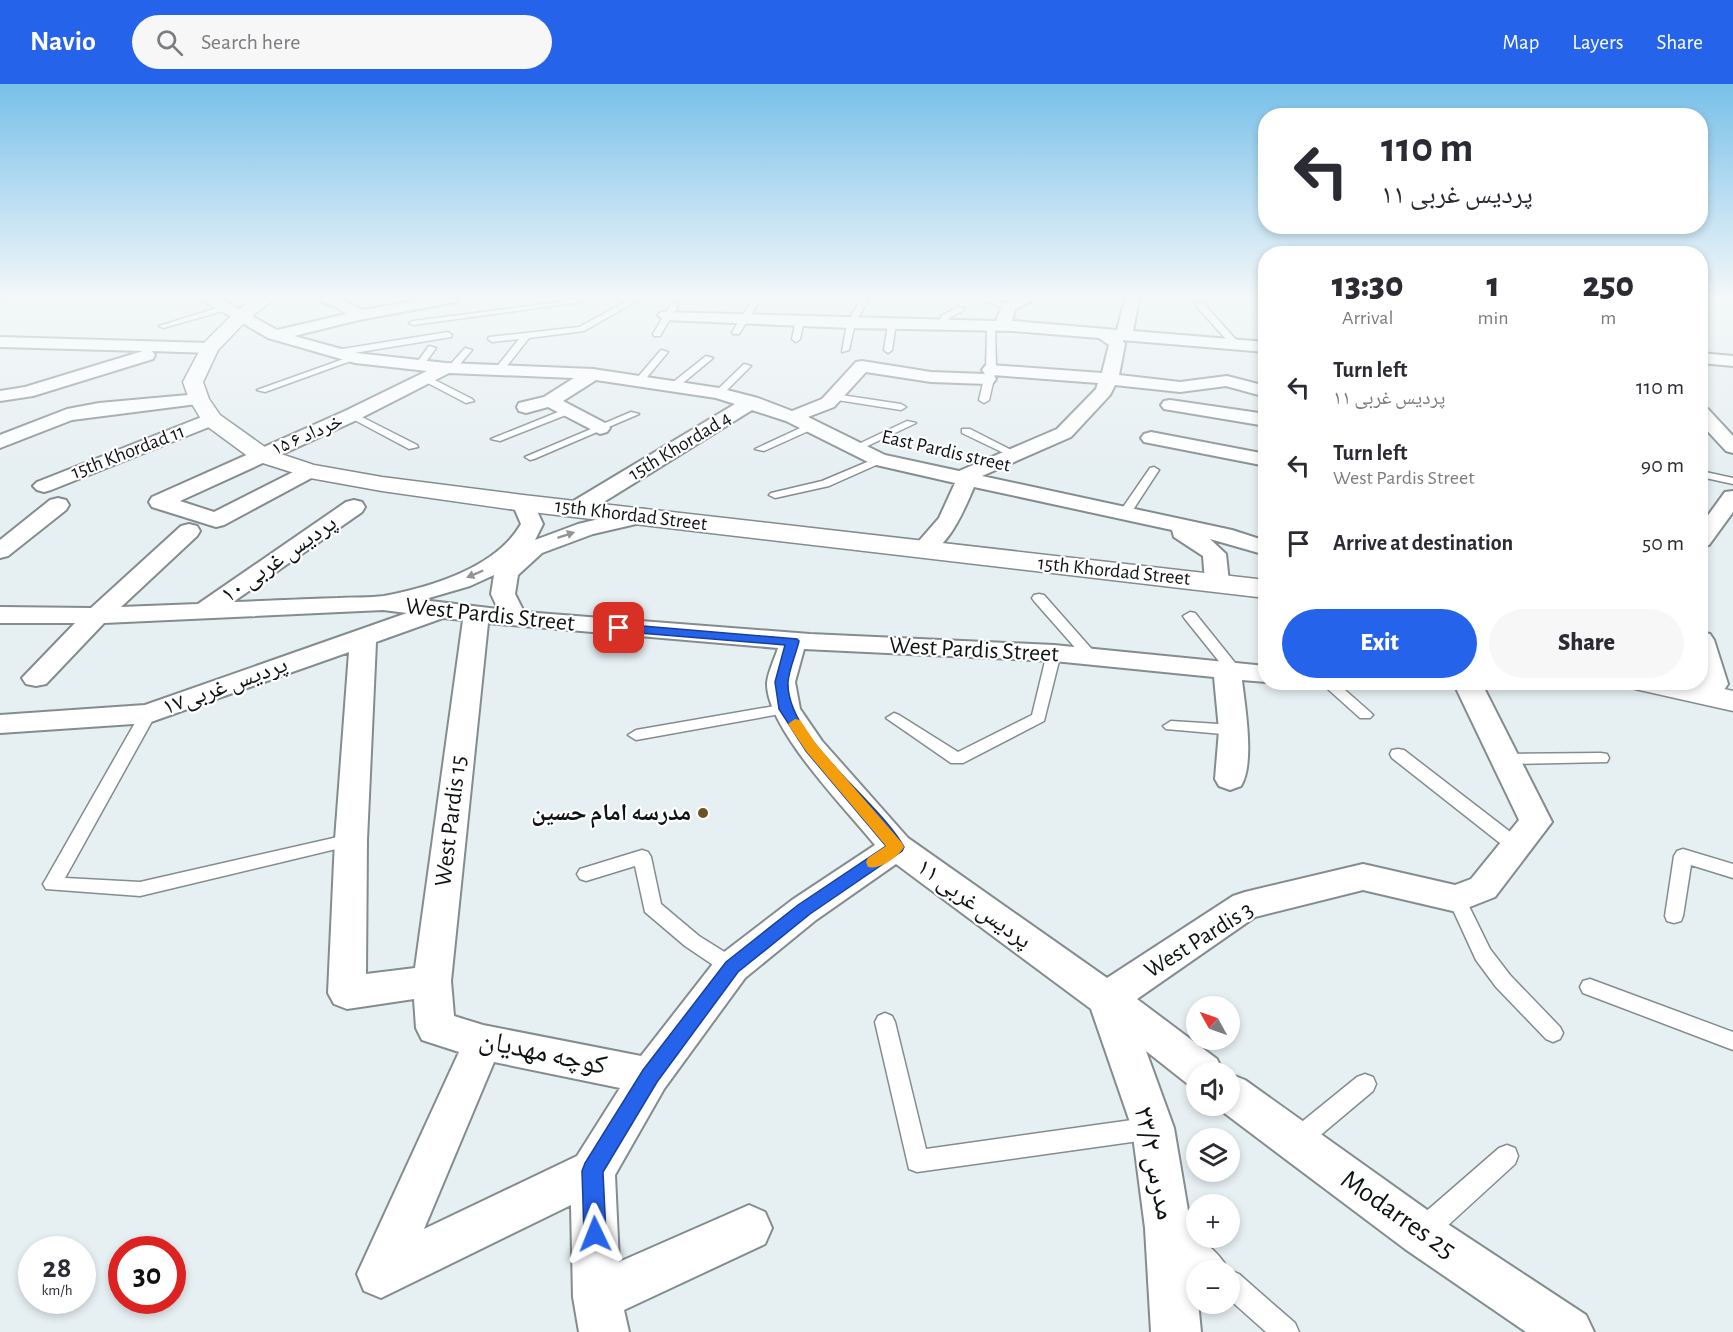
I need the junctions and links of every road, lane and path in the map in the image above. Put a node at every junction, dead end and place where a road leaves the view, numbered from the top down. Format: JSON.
{"nodes":[{"id":1,"x":141,"y":357,"type":"edge"},
{"id":2,"x":206,"y":357,"type":"edge"},
{"id":3,"x":429,"y":357,"type":"edge"},
{"id":4,"x":460,"y":357,"type":"edge"},
{"id":5,"x":509,"y":357,"type":"edge"},
{"id":6,"x":660,"y":357,"type":"edge"},
{"id":7,"x":992,"y":357,"type":"edge"},
{"id":8,"x":1114,"y":357,"type":"edge"},
{"id":9,"x":1220,"y":357,"type":"edge"},
{"id":10,"x":1230,"y":357,"type":"edge"},
{"id":11,"x":1239,"y":357,"type":"edge"},
{"id":12,"x":1714,"y":357,"type":"edge"},
{"id":13,"x":355,"y":358,"type":"joint"},
{"id":14,"x":709,"y":358,"type":"dead end"},
{"id":15,"x":1232,"y":360,"type":"junction"},
{"id":16,"x":1733,"y":361,"type":"edge"},
{"id":17,"x":747,"y":366,"type":"dead end"},
{"id":18,"x":449,"y":368,"type":"junction"},
{"id":19,"x":500,"y":369,"type":"junction"},
{"id":20,"x":423,"y":372,"type":"junction"},
{"id":21,"x":592,"y":374,"type":"junction"},
{"id":22,"x":989,"y":375,"type":"junction"},
{"id":23,"x":1109,"y":379,"type":"junction"},
{"id":24,"x":640,"y":380,"type":"junction"},
{"id":25,"x":675,"y":385,"type":"junction"},
{"id":26,"x":1258,"y":385,"type":"edge"},
{"id":27,"x":1180,"y":387,"type":"junction"},
{"id":28,"x":262,"y":390,"type":"dead end"},
{"id":29,"x":719,"y":393,"type":"junction"},
{"id":30,"x":0,"y":396,"type":"edge"},
{"id":31,"x":834,"y":397,"type":"junction"},
{"id":32,"x":984,"y":400,"type":"dead end"},
{"id":33,"x":469,"y":401,"type":"dead end"},
{"id":34,"x":550,"y":401,"type":"junction"},
{"id":35,"x":752,"y":402,"type":"junction"},
{"id":36,"x":1170,"y":405,"type":"junction"},
{"id":37,"x":526,"y":407,"type":"dead end"},
{"id":38,"x":901,"y":407,"type":"dead end"},
{"id":39,"x":206,"y":409,"type":"junction"},
{"id":40,"x":568,"y":411,"type":"junction"},
{"id":41,"x":634,"y":414,"type":"dead end"},
{"id":42,"x":352,"y":415,"type":"junction"},
{"id":43,"x":793,"y":417,"type":"junction"},
{"id":44,"x":1258,"y":419,"type":"edge"},
{"id":45,"x":1708,"y":420,"type":"edge"},
{"id":46,"x":911,"y":423,"type":"dead end"},
{"id":47,"x":811,"y":426,"type":"junction"},
{"id":48,"x":600,"y":428,"type":"junction"},
{"id":49,"x":966,"y":431,"type":"dead end"},
{"id":50,"x":496,"y":439,"type":"dead end"},
{"id":51,"x":0,"y":442,"type":"edge"},
{"id":52,"x":413,"y":447,"type":"dead end"},
{"id":53,"x":1733,"y":447,"type":"edge"},
{"id":54,"x":760,"y":448,"type":"dead end"},
{"id":55,"x":853,"y":449,"type":"junction"},
{"id":56,"x":261,"y":454,"type":"junction"},
{"id":57,"x":1014,"y":454,"type":"junction"},
{"id":58,"x":530,"y":457,"type":"dead end"},
{"id":59,"x":1258,"y":459,"type":"edge"},
{"id":60,"x":879,"y":460,"type":"junction"},
{"id":61,"x":1154,"y":470,"type":"dead end"},
{"id":62,"x":310,"y":471,"type":"junction"},
{"id":63,"x":1708,"y":476,"type":"edge"},
{"id":64,"x":964,"y":479,"type":"junction"},
{"id":65,"x":1733,"y":481,"type":"edge"},
{"id":66,"x":44,"y":486,"type":"dead end"},
{"id":67,"x":775,"y":495,"type":"dead end"},
{"id":68,"x":1733,"y":496,"type":"edge"},
{"id":69,"x":523,"y":503,"type":"junction"},
{"id":70,"x":58,"y":505,"type":"dead end"},
{"id":71,"x":354,"y":507,"type":"dead end"},
{"id":72,"x":578,"y":508,"type":"junction"},
{"id":73,"x":1125,"y":513,"type":"junction"},
{"id":74,"x":1710,"y":513,"type":"edge"},
{"id":75,"x":641,"y":516,"type":"junction"},
{"id":76,"x":1158,"y":521,"type":"junction"},
{"id":77,"x":189,"y":531,"type":"dead end"},
{"id":78,"x":1258,"y":546,"type":"edge"},
{"id":79,"x":924,"y":549,"type":"junction"},
{"id":80,"x":0,"y":551,"type":"edge"},
{"id":81,"x":1217,"y":582,"type":"junction"},
{"id":82,"x":1258,"y":588,"type":"edge"},
{"id":83,"x":1258,"y":596,"type":"edge"},
{"id":84,"x":1039,"y":598,"type":"dead end"},
{"id":85,"x":383,"y":603,"type":"junction"},
{"id":86,"x":441,"y":610,"type":"junction"},
{"id":87,"x":203,"y":612,"type":"junction"},
{"id":88,"x":0,"y":615,"type":"edge"},
{"id":89,"x":476,"y":615,"type":"junction"},
{"id":90,"x":97,"y":616,"type":"junction"},
{"id":91,"x":1190,"y":616,"type":"dead end"},
{"id":92,"x":515,"y":619,"type":"junction"},
{"id":93,"x":363,"y":637,"type":"junction"},
{"id":94,"x":793,"y":641,"type":"junction"},
{"id":95,"x":1054,"y":653,"type":"junction"},
{"id":96,"x":1091,"y":657,"type":"junction"},
{"id":97,"x":1708,"y":658,"type":"edge"},
{"id":98,"x":1231,"y":672,"type":"junction"},
{"id":99,"x":1258,"y":674,"type":"edge"},
{"id":100,"x":36,"y":678,"type":"dead end"},
{"id":101,"x":1720,"y":689,"type":"edge"},
{"id":102,"x":1336,"y":690,"type":"edge"},
{"id":103,"x":1471,"y":690,"type":"edge"},
{"id":104,"x":786,"y":709,"type":"junction"},
{"id":105,"x":148,"y":714,"type":"junction"},
{"id":106,"x":1365,"y":715,"type":"dead end"},
{"id":107,"x":894,"y":718,"type":"dead end"},
{"id":108,"x":0,"y":723,"type":"edge"},
{"id":109,"x":1171,"y":726,"type":"dead end"},
{"id":110,"x":1234,"y":730,"type":"junction"},
{"id":111,"x":636,"y":735,"type":"dead end"},
{"id":112,"x":1398,"y":754,"type":"dead end"},
{"id":113,"x":1601,"y":758,"type":"dead end"},
{"id":114,"x":1505,"y":759,"type":"junction"},
{"id":115,"x":1230,"y":779,"type":"dead end"},
{"id":116,"x":351,"y":840,"type":"junction"},
{"id":117,"x":1516,"y":846,"type":"junction"},
{"id":118,"x":896,"y":847,"type":"junction"},
{"id":119,"x":1733,"y":872,"type":"edge"},
{"id":120,"x":586,"y":874,"type":"dead end"},
{"id":121,"x":1457,"y":899,"type":"junction"},
{"id":122,"x":1674,"y":916,"type":"dead end"},
{"id":123,"x":732,"y":967,"type":"junction"},
{"id":124,"x":432,"y":981,"type":"junction"},
{"id":125,"x":1590,"y":987,"type":"dead end"},
{"id":126,"x":1107,"y":999,"type":"junction"},
{"id":127,"x":885,"y":1022,"type":"dead end"},
{"id":128,"x":436,"y":1028,"type":"joint"},
{"id":129,"x":1552,"y":1033,"type":"dead end"},
{"id":130,"x":1733,"y":1041,"type":"edge"},
{"id":131,"x":483,"y":1042,"type":"junction"},
{"id":132,"x":1190,"y":1062,"type":"edge"},
{"id":133,"x":650,"y":1076,"type":"junction"},
{"id":134,"x":1365,"y":1084,"type":"dead end"},
{"id":135,"x":1240,"y":1101,"type":"edge"},
{"id":136,"x":1153,"y":1128,"type":"junction"},
{"id":137,"x":1295,"y":1142,"type":"junction"},
{"id":138,"x":1507,"y":1156,"type":"dead end"},
{"id":139,"x":593,"y":1171,"type":"junction"},
{"id":140,"x":749,"y":1228,"type":"dead end"},
{"id":141,"x":1168,"y":1228,"type":"junction"},
{"id":142,"x":1421,"y":1233,"type":"junction"},
{"id":143,"x":1205,"y":1260,"type":"edge"},
{"id":144,"x":1240,"y":1292,"type":"edge"},
{"id":145,"x":601,"y":1314,"type":"edge"},
{"id":146,"x":1176,"y":1332,"type":"edge"},
{"id":147,"x":1286,"y":1332,"type":"edge"},
{"id":148,"x":1569,"y":1332,"type":"edge"}],
"edges":[{"from":1,"to":30,"type":"street"},
{"from":2,"to":39,"type":"street"},
{"from":3,"to":20,"type":"lane"},
{"from":4,"to":18,"type":"lane"},
{"from":5,"to":19,"type":"lane"},
{"from":6,"to":24,"type":"lane"},
{"from":7,"to":22,"type":"lane"},
{"from":8,"to":23,"type":"street"},
{"from":9,"to":15,"type":"street"},
{"from":10,"to":15,"type":"lane"},
{"from":11,"to":15,"type":"street"},
{"from":12,"to":16,"type":"street"},
{"from":13,"to":20,"type":"street","name":"East Pardis street"},
{"from":13,"to":28,"type":"lane"},
{"from":14,"to":25,"type":"lane"},
{"from":15,"to":26,"type":"street"},
{"from":15,"to":27,"type":"street"},
{"from":17,"to":29,"type":"lane"},
{"from":18,"to":19,"type":"street","name":"East Pardis street"},
{"from":18,"to":20,"type":"street","name":"East Pardis street"},
{"from":19,"to":21,"type":"street","name":"East Pardis street"},
{"from":20,"to":33,"type":"lane"},
{"from":20,"to":42,"type":"street","name":"۱۵ خرداد ۶"},
{"from":21,"to":24,"type":"street","name":"East Pardis street"},
{"from":21,"to":34,"type":"street"},
{"from":22,"to":23,"type":"street"},
{"from":22,"to":31,"type":"street"},
{"from":22,"to":32,"type":"lane"},
{"from":23,"to":27,"type":"street"},
{"from":23,"to":57,"type":"street"},
{"from":24,"to":25,"type":"street","name":"East Pardis street"},
{"from":25,"to":29,"type":"street","name":"East Pardis street"},
{"from":27,"to":36,"type":"street"},
{"from":29,"to":35,"type":"street","name":"East Pardis street"},
{"from":31,"to":38,"type":"lane"},
{"from":31,"to":43,"type":"street"},
{"from":34,"to":37,"type":"street"},
{"from":34,"to":40,"type":"street"},
{"from":35,"to":43,"type":"street","name":"East Pardis street"},
{"from":35,"to":72,"type":"street","name":"15th Khordad 4"},
{"from":36,"to":44,"type":"street"},
{"from":36,"to":59,"type":"street"},
{"from":39,"to":51,"type":"street"},
{"from":39,"to":56,"type":"street","name":"15th Khordad Street"},
{"from":39,"to":66,"type":"street","name":"15th Khordad 11"},
{"from":40,"to":48,"type":"street"},
{"from":40,"to":50,"type":"lane"},
{"from":41,"to":48,"type":"lane"},
{"from":42,"to":52,"type":"lane"},
{"from":42,"to":56,"type":"street","name":"۱۵ خرداد ۶"},
{"from":43,"to":47,"type":"street","name":"East Pardis street"},
{"from":45,"to":53,"type":"street"},
{"from":46,"to":55,"type":"lane"},
{"from":47,"to":54,"type":"lane"},
{"from":47,"to":55,"type":"street","name":"East Pardis street"},
{"from":48,"to":58,"type":"lane"},
{"from":49,"to":57,"type":"lane"},
{"from":55,"to":60,"type":"street","name":"East Pardis street"},
{"from":56,"to":62,"type":"street","name":"15th Khordad Street"},
{"from":56,"to":62,"type":"street","name":"۱۵ خرداد ۶"},
{"from":57,"to":64,"type":"street"},
{"from":60,"to":64,"type":"street","name":"East Pardis street"},
{"from":60,"to":67,"type":"lane"},
{"from":61,"to":73,"type":"lane"},
{"from":62,"to":69,"type":"street","name":"15th Khordad Street"},
{"from":63,"to":65,"type":"lane"},
{"from":64,"to":73,"type":"street","name":"East Pardis street"},
{"from":64,"to":79,"type":"street"},
{"from":68,"to":74,"type":"street"},
{"from":69,"to":72,"type":"street","name":"15th Khordad Street"},
{"from":69,"to":85,"type":"street","one_way":true},
{"from":70,"to":80,"type":"street"},
{"from":71,"to":87,"type":"street","name":"پردیس غربی ۱۰"},
{"from":72,"to":75,"type":"street","name":"15th Khordad Street"},
{"from":73,"to":76,"type":"street","name":"East Pardis street"},
{"from":75,"to":79,"type":"street","name":"15th Khordad Street"},
{"from":92,"to":75,"type":"street","one_way":true},
{"from":76,"to":78,"type":"street"},
{"from":76,"to":81,"type":"street"},
{"from":77,"to":90,"type":"street"},
{"from":79,"to":81,"type":"street","name":"15th Khordad Street"},
{"from":81,"to":82,"type":"street"},
{"from":81,"to":83,"type":"street"},
{"from":84,"to":96,"type":"lane"},
{"from":85,"to":86,"type":"street","name":"West Pardis Street"},
{"from":85,"to":87,"type":"street","name":"West Pardis Street"},
{"from":86,"to":89,"type":"street","name":"West Pardis Street"},
{"from":86,"to":93,"type":"street","name":"پردیس غربی۱۷"},
{"from":87,"to":90,"type":"street","name":"West Pardis Street"},
{"from":88,"to":90,"type":"street","name":"West Pardis Street"},
{"from":89,"to":92,"type":"street","name":"West Pardis Street"},
{"from":89,"to":124,"type":"street","name":"West Pardis 15"},
{"from":90,"to":100,"type":"street"},
{"from":91,"to":98,"type":"lane"},
{"from":92,"to":94,"type":"street","name":"West Pardis Street"},
{"from":93,"to":105,"type":"street","name":"پردیس غربی۱۷"},
{"from":93,"to":116,"type":"street"},
{"from":94,"to":95,"type":"street","name":"West Pardis Street"},
{"from":94,"to":104,"type":"street","name":"پردیس غربی ۱۱"},
{"from":95,"to":96,"type":"street","name":"West Pardis Street"},
{"from":95,"to":107,"type":"lane"},
{"from":96,"to":98,"type":"street","name":"West Pardis Street"},
{"from":97,"to":101,"type":"street"},
{"from":98,"to":99,"type":"street","name":"West Pardis Street"},
{"from":98,"to":110,"type":"street"},
{"from":102,"to":106,"type":"lane"},
{"from":103,"to":114,"type":"street"},
{"from":104,"to":111,"type":"lane"},
{"from":104,"to":118,"type":"street","name":"پردیس غربی ۱۱"},
{"from":105,"to":108,"type":"street","name":"پردیس غربی۱۷"},
{"from":105,"to":116,"type":"lane"},
{"from":109,"to":110,"type":"lane"},
{"from":110,"to":115,"type":"street"},
{"from":112,"to":117,"type":"lane"},
{"from":113,"to":114,"type":"lane"},
{"from":114,"to":117,"type":"street"},
{"from":116,"to":124,"type":"street"},
{"from":117,"to":121,"type":"street"},
{"from":118,"to":123,"type":"street"},
{"from":118,"to":126,"type":"street","name":"پردیس غربی ۱۱"},
{"from":119,"to":122,"type":"lane"},
{"from":120,"to":123,"type":"lane"},
{"from":121,"to":126,"type":"street","name":"West Pardis 3"},
{"from":121,"to":129,"type":"lane"},
{"from":123,"to":133,"type":"street"},
{"from":124,"to":128,"type":"street","name":"West Pardis 15"},
{"from":125,"to":130,"type":"lane"},
{"from":126,"to":132,"type":"street"},
{"from":126,"to":136,"type":"street","name":"مدرس ۲۳/۲"},
{"from":127,"to":136,"type":"lane"},
{"from":128,"to":131,"type":"street","name":"کوچه مهدیان"},
{"from":131,"to":133,"type":"street","name":"کوچه مهدیان"},
{"from":131,"to":139,"type":"street"},
{"from":133,"to":139,"type":"street"},
{"from":134,"to":137,"type":"lane"},
{"from":135,"to":137,"type":"street","name":"Modarres 25"},
{"from":136,"to":141,"type":"street","name":"مدرس ۲۳/۲"},
{"from":137,"to":142,"type":"street","name":"Modarres 25"},
{"from":138,"to":142,"type":"lane"},
{"from":139,"to":145,"type":"street"},
{"from":140,"to":145,"type":"street"},
{"from":141,"to":143,"type":"lane"},
{"from":141,"to":146,"type":"street","name":"مدرس ۲۳/۲"},
{"from":142,"to":148,"type":"street","name":"Modarres 25"},
{"from":144,"to":147,"type":"lane"}]}
